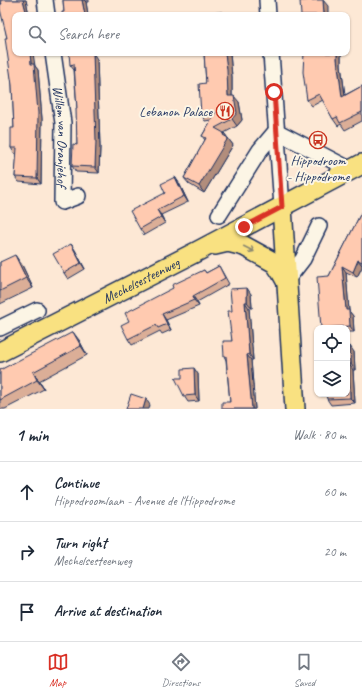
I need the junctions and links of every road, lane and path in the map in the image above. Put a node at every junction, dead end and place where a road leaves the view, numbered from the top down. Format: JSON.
{"nodes":[{"id":1,"x":45,"y":0,"type":"edge"},
{"id":2,"x":267,"y":0,"type":"edge"},
{"id":3,"x":47,"y":12,"type":"edge"},
{"id":4,"x":268,"y":12,"type":"edge"},
{"id":5,"x":53,"y":56,"type":"edge"},
{"id":6,"x":271,"y":56,"type":"edge"},
{"id":7,"x":276,"y":130,"type":"junction"},
{"id":8,"x":356,"y":167,"type":"edge"},
{"id":9,"x":78,"y":196,"type":"dead end"},
{"id":10,"x":282,"y":207,"type":"junction"},
{"id":11,"x":219,"y":215,"type":"dead end"},
{"id":12,"x":319,"y":226,"type":"dead end"},
{"id":13,"x":198,"y":251,"type":"junction"},
{"id":14,"x":286,"y":281,"type":"junction"},
{"id":15,"x":37,"y":310,"type":"dead end"},
{"id":16,"x":0,"y":328,"type":"edge"},
{"id":17,"x":0,"y":352,"type":"edge"},
{"id":18,"x":295,"y":409,"type":"edge"}],
"edges":[{"from":1,"to":3,"type":"street"},
{"from":2,"to":4,"type":"street"},
{"from":5,"to":9,"type":"street","name":"Willem van Oranjehof"},
{"from":6,"to":7,"type":"street"},
{"from":7,"to":8,"type":"street"},
{"from":7,"to":10,"type":"street"},
{"from":7,"to":11,"type":"street"},
{"from":8,"to":10,"type":"main road","name":"Mechelsesteenweg"},
{"from":10,"to":13,"type":"main road","name":"Mechelsesteenweg"},
{"from":10,"to":14,"type":"main road"},
{"from":12,"to":14,"type":"street"},
{"from":13,"to":14,"type":"main road","one_way":true},
{"from":13,"to":17,"type":"main road","name":"Mechelsesteenweg"},
{"from":14,"to":18,"type":"main road"},
{"from":15,"to":16,"type":"street"}]}
